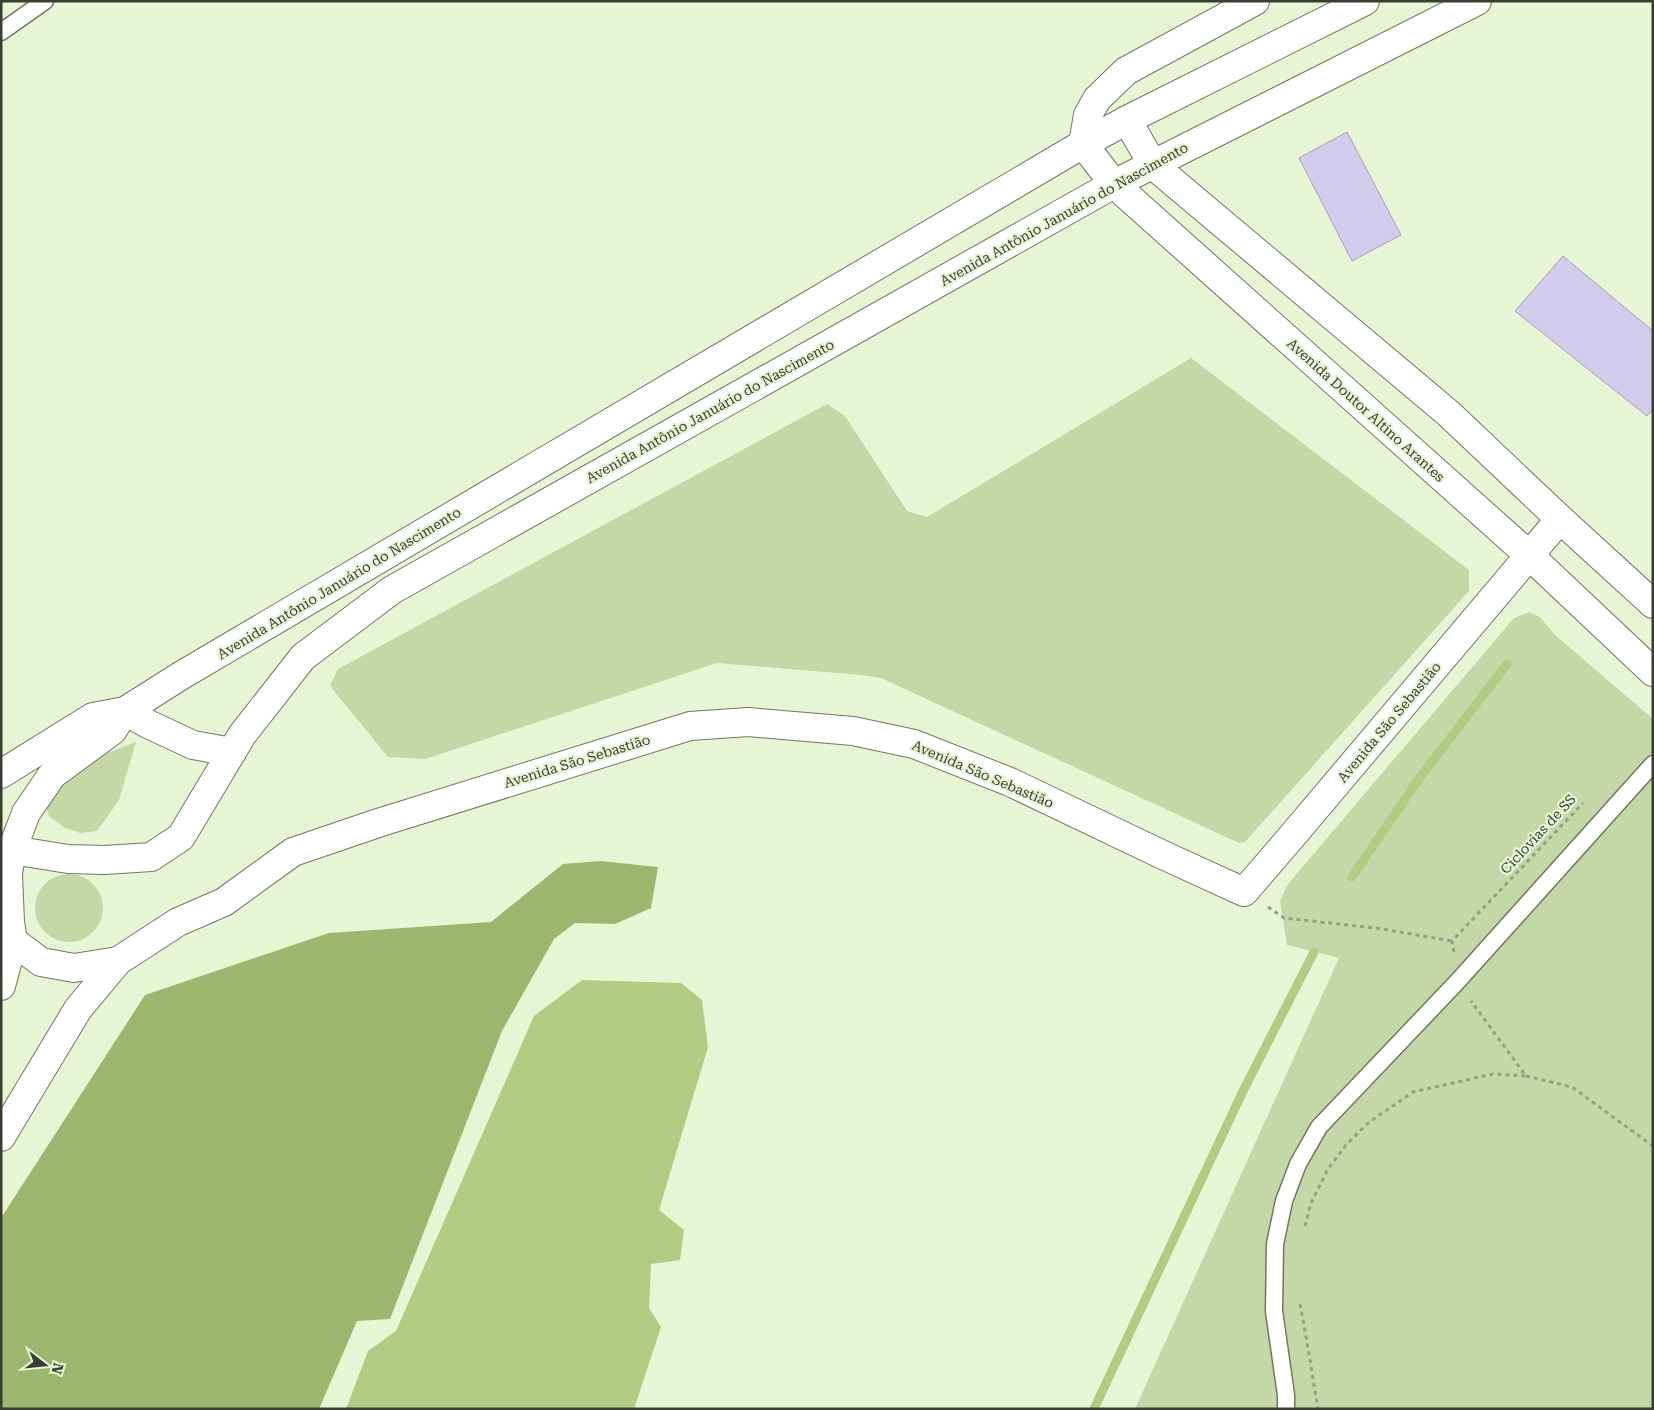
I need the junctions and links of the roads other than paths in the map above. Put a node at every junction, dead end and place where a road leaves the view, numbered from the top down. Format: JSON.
{"nodes":[{"id":1,"x":46,"y":1,"type":"edge"},
{"id":2,"x":1254,"y":1,"type":"edge"},
{"id":3,"x":1365,"y":1,"type":"edge"},
{"id":4,"x":1477,"y":1,"type":"edge"},
{"id":5,"x":1,"y":32,"type":"edge"},
{"id":6,"x":1127,"y":120,"type":"junction"},
{"id":7,"x":1083,"y":144,"type":"junction"},
{"id":8,"x":1153,"y":164,"type":"junction"},
{"id":9,"x":1114,"y":184,"type":"junction"},
{"id":10,"x":1560,"y":519,"type":"junction"},
{"id":11,"x":1530,"y":556,"type":"junction"},
{"id":12,"x":1653,"y":604,"type":"edge"},
{"id":13,"x":1653,"y":672,"type":"edge"},
{"id":14,"x":125,"y":710,"type":"junction"},
{"id":15,"x":232,"y":752,"type":"junction"},
{"id":16,"x":1653,"y":764,"type":"edge"},
{"id":17,"x":1,"y":774,"type":"edge"},
{"id":18,"x":12,"y":850,"type":"junction"},
{"id":19,"x":13,"y":941,"type":"junction"},
{"id":20,"x":118,"y":961,"type":"junction"},
{"id":21,"x":1,"y":986,"type":"edge"},
{"id":22,"x":1,"y":1137,"type":"edge"},
{"id":23,"x":1286,"y":1409,"type":"edge"}],
"edges":[{"from":1,"to":5,"type":"lane"},
{"from":2,"to":7,"type":"street"},
{"from":3,"to":6,"type":"street","name":"Avenida Antônio Januário do Nascimento"},
{"from":4,"to":8,"type":"street","name":"Avenida Antônio Januário do Nascimento"},
{"from":6,"to":7,"type":"street","name":"Avenida Antônio Januário do Nascimento"},
{"from":6,"to":8,"type":"street"},
{"from":7,"to":9,"type":"street","name":"Avenida Doutor Altino Arantes"},
{"from":7,"to":14,"type":"street","name":"Avenida Antônio Januário do Nascimento"},
{"from":8,"to":9,"type":"street","name":"Avenida Antônio Januário do Nascimento"},
{"from":8,"to":10,"type":"street"},
{"from":9,"to":11,"type":"street","name":"Avenida Doutor Altino Arantes"},
{"from":9,"to":15,"type":"street","name":"Avenida Antônio Januário do Nascimento"},
{"from":10,"to":11,"type":"street","name":"Avenida São Sebastião"},
{"from":10,"to":12,"type":"street"},
{"from":11,"to":13,"type":"street","name":"Avenida Doutor Altino Arantes"},
{"from":11,"to":20,"type":"street","name":"Avenida São Sebastião"},
{"from":14,"to":15,"type":"street"},
{"from":14,"to":17,"type":"street","name":"Avenida Antônio Januário do Nascimento"},
{"from":14,"to":18,"type":"street","name":"Avenida Antônio Januário do Nascimento"},
{"from":15,"to":18,"type":"street","name":"Avenida Antônio Januário do Nascimento"},
{"from":16,"to":23,"type":"lane"},
{"from":18,"to":19,"type":"street","name":"Avenida Antônio Januário do Nascimento"},
{"from":19,"to":20,"type":"street"},
{"from":19,"to":21,"type":"street","name":"Avenida Antônio Januário do Nascimento"},
{"from":20,"to":22,"type":"street"}]}
